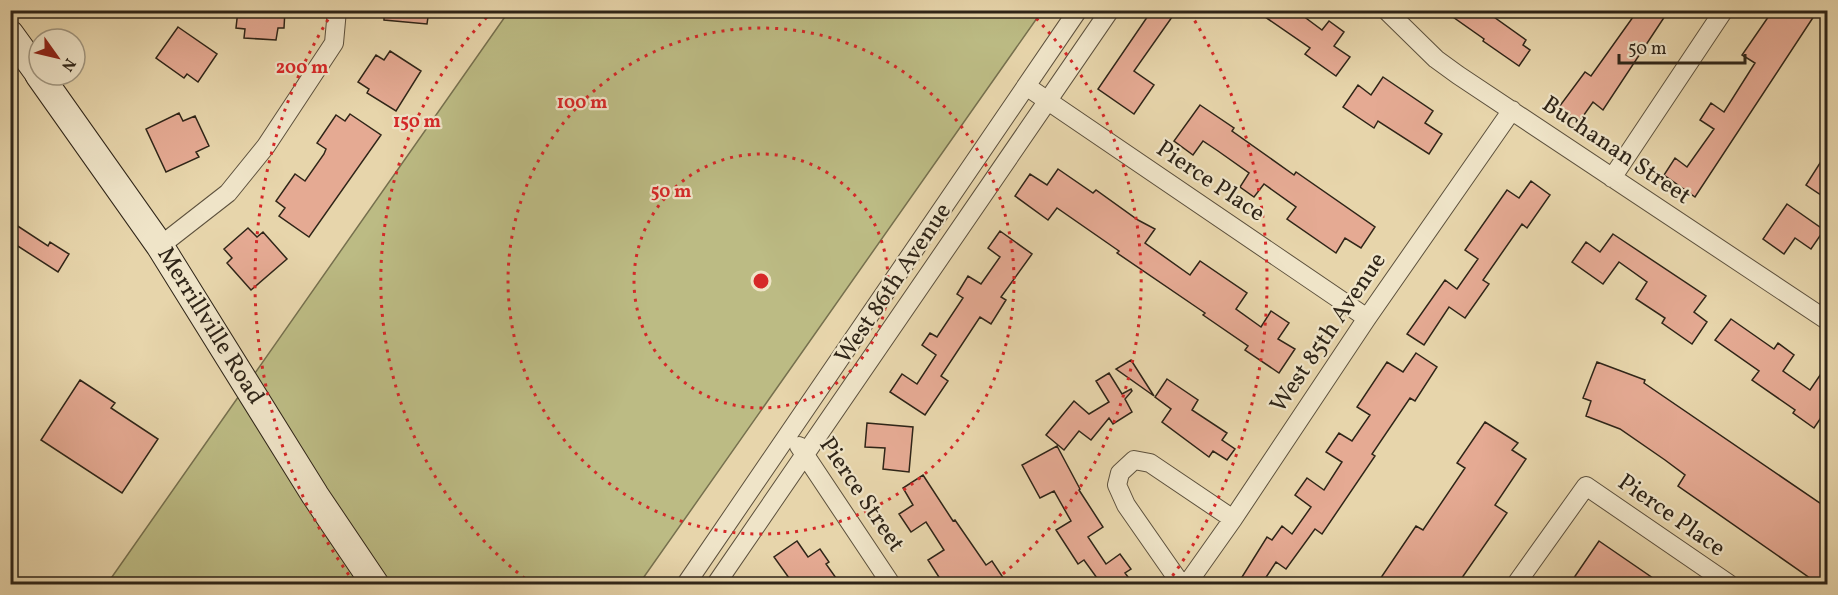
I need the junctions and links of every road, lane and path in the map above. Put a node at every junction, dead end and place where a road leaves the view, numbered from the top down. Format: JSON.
{"nodes":[{"id":1,"x":1078,"y":10,"type":"edge"},
{"id":2,"x":1110,"y":10,"type":"edge"},
{"id":3,"x":1386,"y":10,"type":"edge"},
{"id":4,"x":1724,"y":10,"type":"edge"},
{"id":5,"x":337,"y":14,"type":"edge"},
{"id":6,"x":10,"y":34,"type":"edge"},
{"id":7,"x":27,"y":58,"type":"edge"},
{"id":8,"x":1026,"y":86,"type":"junction"},
{"id":9,"x":47,"y":87,"type":"edge"},
{"id":10,"x":1048,"y":101,"type":"junction"},
{"id":11,"x":1512,"y":110,"type":"junction"},
{"id":12,"x":1612,"y":178,"type":"junction"},
{"id":13,"x":160,"y":246,"type":"junction"},
{"id":14,"x":1825,"y":314,"type":"edge"},
{"id":15,"x":1367,"y":318,"type":"junction"},
{"id":16,"x":790,"y":432,"type":"junction"},
{"id":17,"x":805,"y":456,"type":"junction"},
{"id":18,"x":1233,"y":519,"type":"junction"},
{"id":19,"x":375,"y":585,"type":"edge"},
{"id":20,"x":686,"y":585,"type":"edge"},
{"id":21,"x":716,"y":585,"type":"edge"},
{"id":22,"x":891,"y":585,"type":"edge"},
{"id":23,"x":1181,"y":585,"type":"edge"},
{"id":24,"x":1187,"y":585,"type":"edge"},
{"id":25,"x":1516,"y":585,"type":"edge"},
{"id":26,"x":1729,"y":585,"type":"edge"}],
"edges":[{"from":1,"to":8,"type":"street","name":"West 86th Avenue"},
{"from":2,"to":10,"type":"street","name":"West 86th Avenue"},
{"from":3,"to":11,"type":"street","name":"Buchanan Street"},
{"from":4,"to":12,"type":"street"},
{"from":5,"to":13,"type":"street"},
{"from":6,"to":7,"type":"street","name":"Merrillville Road"},
{"from":8,"to":10,"type":"street","name":"Pierce Place"},
{"from":8,"to":16,"type":"street","name":"West 86th Avenue"},
{"from":9,"to":13,"type":"street","name":"Merrillville Road"},
{"from":10,"to":15,"type":"street","name":"Pierce Place"},
{"from":10,"to":17,"type":"street","name":"West 86th Avenue"},
{"from":11,"to":12,"type":"street","name":"Buchanan Street"},
{"from":11,"to":15,"type":"street","name":"West 85th Avenue"},
{"from":12,"to":14,"type":"street","name":"Buchanan Street"},
{"from":13,"to":19,"type":"street","name":"Merrillville Road"},
{"from":15,"to":18,"type":"street","name":"West 85th Avenue"},
{"from":16,"to":17,"type":"street","name":"Pierce Street"},
{"from":16,"to":20,"type":"street","name":"West 86th Avenue"},
{"from":17,"to":21,"type":"street","name":"West 86th Avenue"},
{"from":17,"to":22,"type":"street","name":"Pierce Street"},
{"from":18,"to":23,"type":"street"},
{"from":18,"to":24,"type":"street","name":"West 85th Avenue"},
{"from":25,"to":26,"type":"street","name":"Pierce Place"}]}
